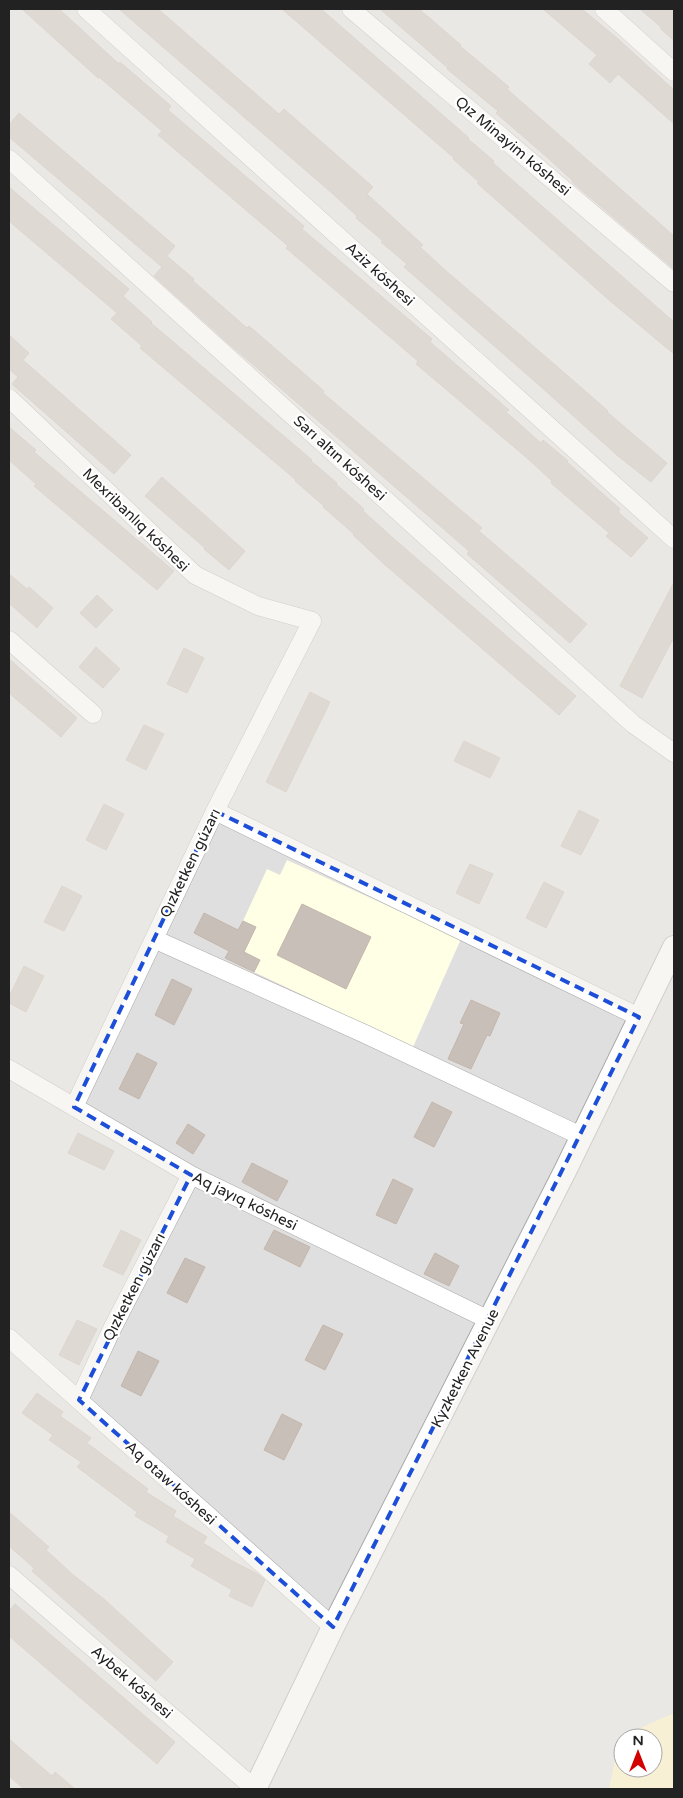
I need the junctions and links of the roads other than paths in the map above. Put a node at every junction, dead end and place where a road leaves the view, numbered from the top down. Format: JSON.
{"nodes":[{"id":1,"x":86,"y":9,"type":"edge"},
{"id":2,"x":351,"y":9,"type":"edge"},
{"id":3,"x":604,"y":9,"type":"edge"},
{"id":4,"x":674,"y":72,"type":"edge"},
{"id":5,"x":9,"y":159,"type":"edge"},
{"id":6,"x":674,"y":283,"type":"edge"},
{"id":7,"x":9,"y":398,"type":"edge"},
{"id":8,"x":674,"y":539,"type":"edge"},
{"id":9,"x":312,"y":621,"type":"joint"},
{"id":10,"x":9,"y":640,"type":"edge"},
{"id":11,"x":93,"y":714,"type":"dead end"},
{"id":12,"x":674,"y":753,"type":"edge"},
{"id":13,"x":215,"y":811,"type":"junction"},
{"id":14,"x":154,"y":940,"type":"junction"},
{"id":15,"x":674,"y":947,"type":"edge"},
{"id":16,"x":639,"y":1017,"type":"junction"},
{"id":17,"x":9,"y":1069,"type":"edge"},
{"id":18,"x":74,"y":1107,"type":"junction"},
{"id":19,"x":581,"y":1136,"type":"junction"},
{"id":20,"x":190,"y":1175,"type":"junction"},
{"id":21,"x":489,"y":1320,"type":"junction"},
{"id":22,"x":9,"y":1338,"type":"edge"},
{"id":23,"x":79,"y":1400,"type":"junction"},
{"id":24,"x":9,"y":1575,"type":"edge"},
{"id":25,"x":333,"y":1628,"type":"junction"},
{"id":26,"x":255,"y":1789,"type":"edge"}],
"edges":[{"from":1,"to":8,"type":"street","name":"Aziz kóshesi"},
{"from":2,"to":6,"type":"street","name":"Qız Minayim kóshesi"},
{"from":3,"to":4,"type":"street"},
{"from":5,"to":12,"type":"street","name":"Sarı altın kóshesi"},
{"from":7,"to":9,"type":"street","name":"Mexribanlıq kóshesi"},
{"from":9,"to":13,"type":"street","name":"Qızketken gúzarı"},
{"from":10,"to":11,"type":"street"},
{"from":13,"to":14,"type":"street","name":"Qızketken gúzarı"},
{"from":13,"to":16,"type":"street"},
{"from":14,"to":18,"type":"street","name":"Qızketken gúzarı"},
{"from":14,"to":19,"type":"street"},
{"from":15,"to":16,"type":"street","name":"Kyzketken Avenue"},
{"from":16,"to":19,"type":"street","name":"Kyzketken Avenue"},
{"from":17,"to":18,"type":"street","name":"Aq jayıq kóshesi"},
{"from":18,"to":20,"type":"street","name":"Aq jayıq kóshesi"},
{"from":19,"to":21,"type":"street","name":"Kyzketken Avenue"},
{"from":20,"to":21,"type":"street","name":"Aq jayıq kóshesi"},
{"from":20,"to":23,"type":"street","name":"Qızketken gúzarı"},
{"from":21,"to":25,"type":"street","name":"Kyzketken Avenue"},
{"from":22,"to":23,"type":"street","name":"Aq otaw kóshesi"},
{"from":23,"to":25,"type":"street","name":"Aq otaw kóshesi"},
{"from":24,"to":26,"type":"street","name":"Aybek kóshesi"},
{"from":25,"to":26,"type":"street","name":"Kyzketken Avenue"}]}
